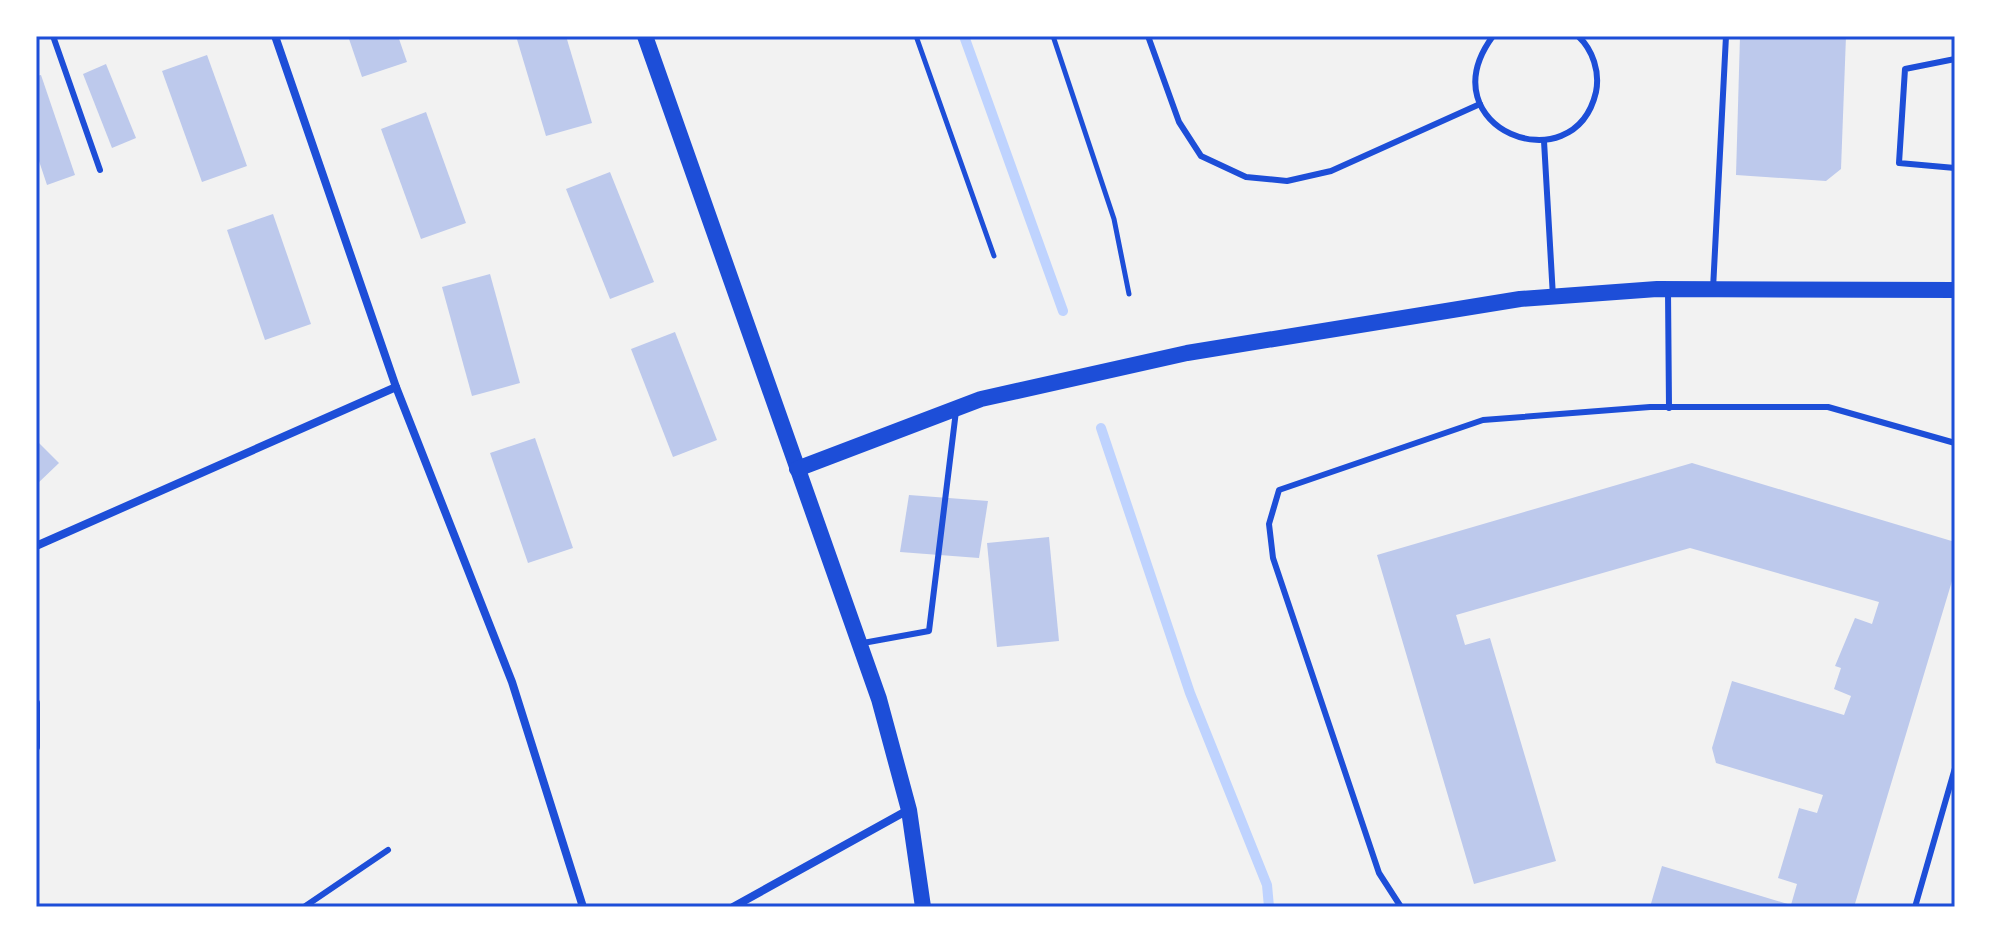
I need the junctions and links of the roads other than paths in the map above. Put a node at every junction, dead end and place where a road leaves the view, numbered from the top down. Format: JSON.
{"nodes":[{"id":1,"x":53,"y":36,"type":"edge"},
{"id":2,"x":275,"y":36,"type":"edge"},
{"id":3,"x":645,"y":36,"type":"edge"},
{"id":4,"x":1148,"y":36,"type":"edge"},
{"id":5,"x":1493,"y":36,"type":"edge"},
{"id":6,"x":1578,"y":36,"type":"edge"},
{"id":7,"x":1726,"y":36,"type":"edge"},
{"id":8,"x":1955,"y":59,"type":"edge"},
{"id":9,"x":1480,"y":104,"type":"junction"},
{"id":10,"x":1544,"y":141,"type":"junction"},
{"id":11,"x":1955,"y":168,"type":"edge"},
{"id":12,"x":100,"y":170,"type":"dead end"},
{"id":13,"x":1668,"y":289,"type":"junction"},
{"id":14,"x":1713,"y":289,"type":"junction"},
{"id":15,"x":1955,"y":290,"type":"edge"},
{"id":16,"x":1553,"y":297,"type":"junction"},
{"id":17,"x":396,"y":387,"type":"junction"},
{"id":18,"x":956,"y":408,"type":"junction"},
{"id":19,"x":1669,"y":408,"type":"junction"},
{"id":20,"x":1955,"y":443,"type":"edge"},
{"id":21,"x":797,"y":469,"type":"junction"},
{"id":22,"x":36,"y":546,"type":"edge"},
{"id":23,"x":860,"y":644,"type":"junction"},
{"id":24,"x":36,"y":703,"type":"edge"},
{"id":25,"x":36,"y":747,"type":"edge"},
{"id":26,"x":1955,"y":768,"type":"edge"},
{"id":27,"x":909,"y":810,"type":"junction"},
{"id":28,"x":388,"y":850,"type":"dead end"},
{"id":29,"x":304,"y":907,"type":"edge"},
{"id":30,"x":583,"y":907,"type":"edge"},
{"id":31,"x":733,"y":907,"type":"edge"},
{"id":32,"x":923,"y":907,"type":"edge"},
{"id":33,"x":1401,"y":907,"type":"edge"},
{"id":34,"x":1915,"y":907,"type":"edge"}],
"edges":[{"from":1,"to":12,"type":"lane"},
{"from":2,"to":17,"type":"street"},
{"from":3,"to":21,"type":"main road"},
{"from":4,"to":9,"type":"lane"},
{"from":5,"to":9,"type":"lane"},
{"from":6,"to":10,"type":"lane"},
{"from":7,"to":14,"type":"lane"},
{"from":8,"to":11,"type":"lane"},
{"from":9,"to":10,"type":"lane"},
{"from":10,"to":16,"type":"lane"},
{"from":13,"to":14,"type":"main road"},
{"from":13,"to":16,"type":"main road"},
{"from":13,"to":19,"type":"lane"},
{"from":14,"to":15,"type":"main road"},
{"from":16,"to":18,"type":"main road"},
{"from":17,"to":22,"type":"street"},
{"from":17,"to":30,"type":"street"},
{"from":18,"to":21,"type":"main road"},
{"from":18,"to":23,"type":"lane"},
{"from":19,"to":20,"type":"lane"},
{"from":19,"to":33,"type":"lane"},
{"from":21,"to":23,"type":"main road"},
{"from":23,"to":27,"type":"main road"},
{"from":24,"to":25,"type":"street"},
{"from":26,"to":34,"type":"lane"},
{"from":27,"to":31,"type":"street"},
{"from":27,"to":32,"type":"main road"},
{"from":28,"to":29,"type":"lane"}]}
